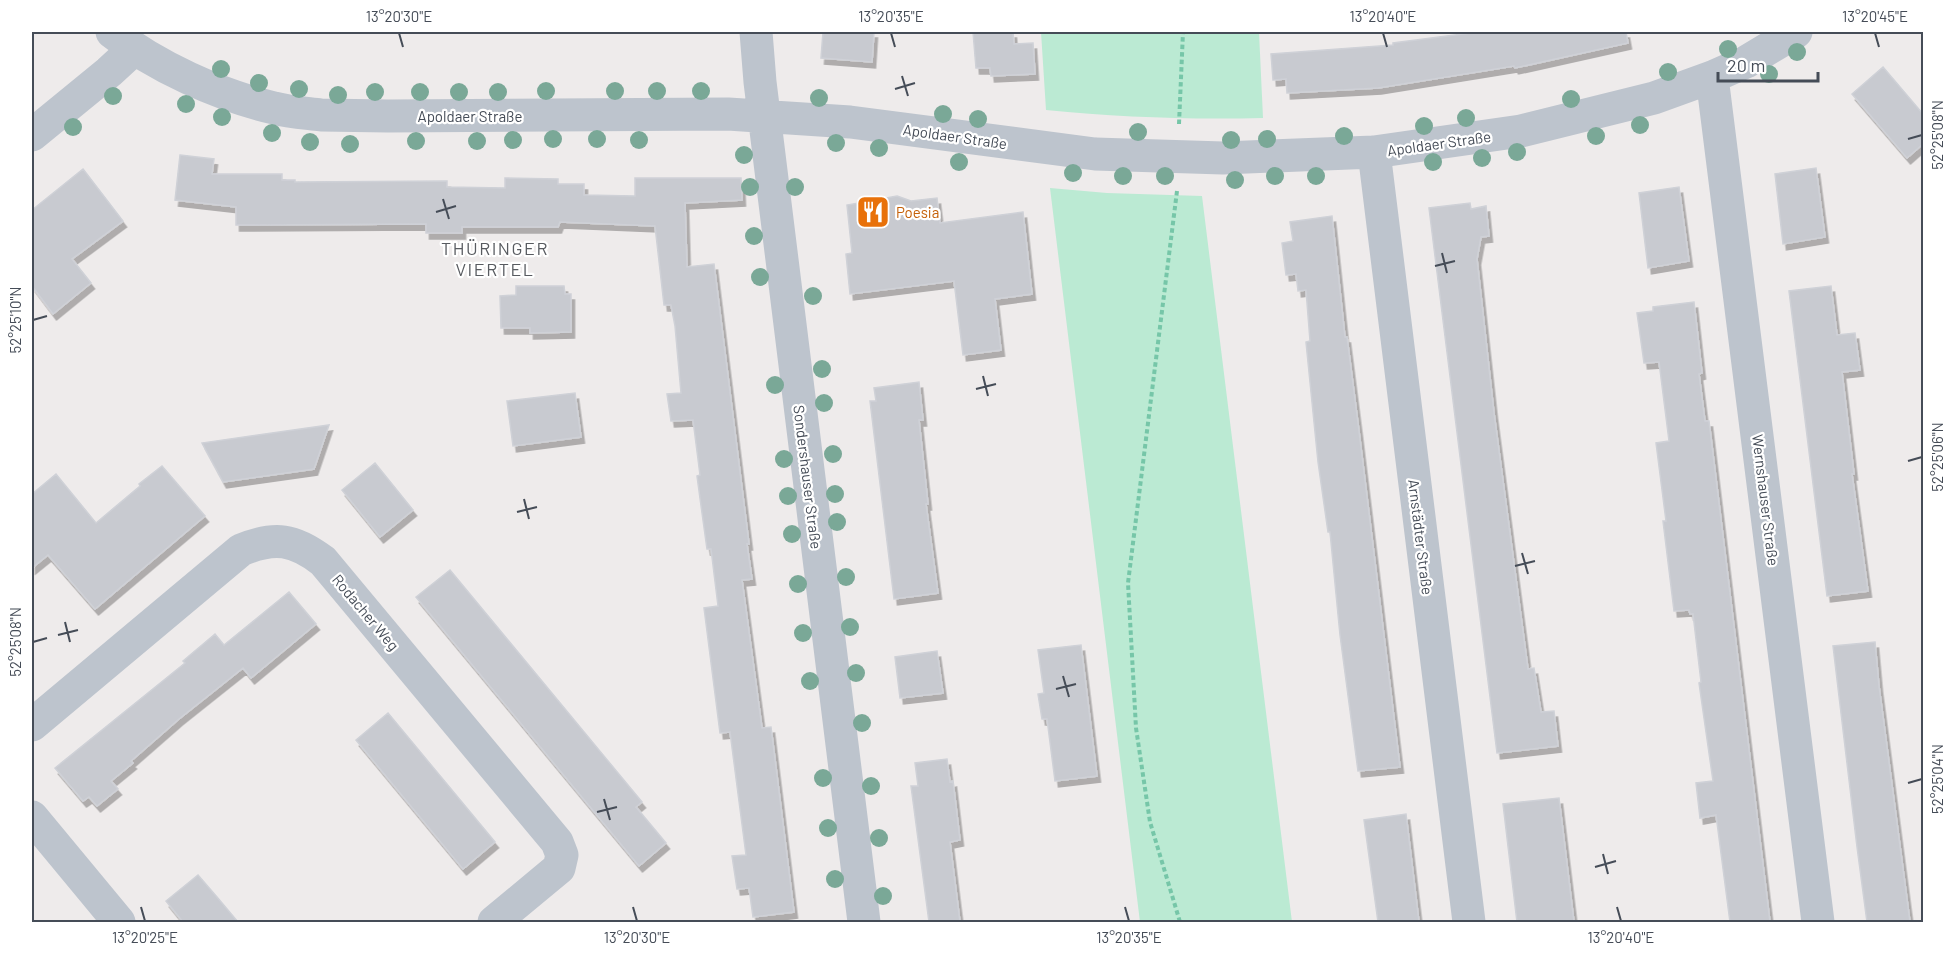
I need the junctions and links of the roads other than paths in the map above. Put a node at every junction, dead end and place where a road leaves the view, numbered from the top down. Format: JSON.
{"nodes":[{"id":1,"x":756,"y":32,"type":"edge"},
{"id":2,"x":1796,"y":32,"type":"edge"},
{"id":3,"x":123,"y":40,"type":"edge"},
{"id":4,"x":1712,"y":77,"type":"junction"},
{"id":5,"x":764,"y":116,"type":"junction"},
{"id":6,"x":32,"y":135,"type":"edge"},
{"id":7,"x":1374,"y":152,"type":"junction"},
{"id":8,"x":36,"y":712,"type":"edge"},
{"id":9,"x":32,"y":817,"type":"edge"},
{"id":10,"x":119,"y":922,"type":"edge"},
{"id":11,"x":494,"y":922,"type":"edge"},
{"id":12,"x":864,"y":922,"type":"edge"},
{"id":13,"x":1469,"y":922,"type":"edge"},
{"id":14,"x":1818,"y":922,"type":"edge"}],
"edges":[{"from":1,"to":5,"type":"street","name":"Sondershauser Straße"},
{"from":2,"to":4,"type":"street","name":"Apoldaer Straße"},
{"from":3,"to":5,"type":"street","name":"Apoldaer Straße"},
{"from":3,"to":6,"type":"street"},
{"from":4,"to":7,"type":"street","name":"Apoldaer Straße"},
{"from":4,"to":14,"type":"street","name":"Wernshauser Straße"},
{"from":5,"to":7,"type":"street","name":"Apoldaer Straße"},
{"from":5,"to":12,"type":"street","name":"Sondershauser Straße"},
{"from":7,"to":13,"type":"street","name":"Arnstädter Straße"},
{"from":8,"to":11,"type":"street","name":"Rodacher Weg"},
{"from":9,"to":10,"type":"street"}]}
